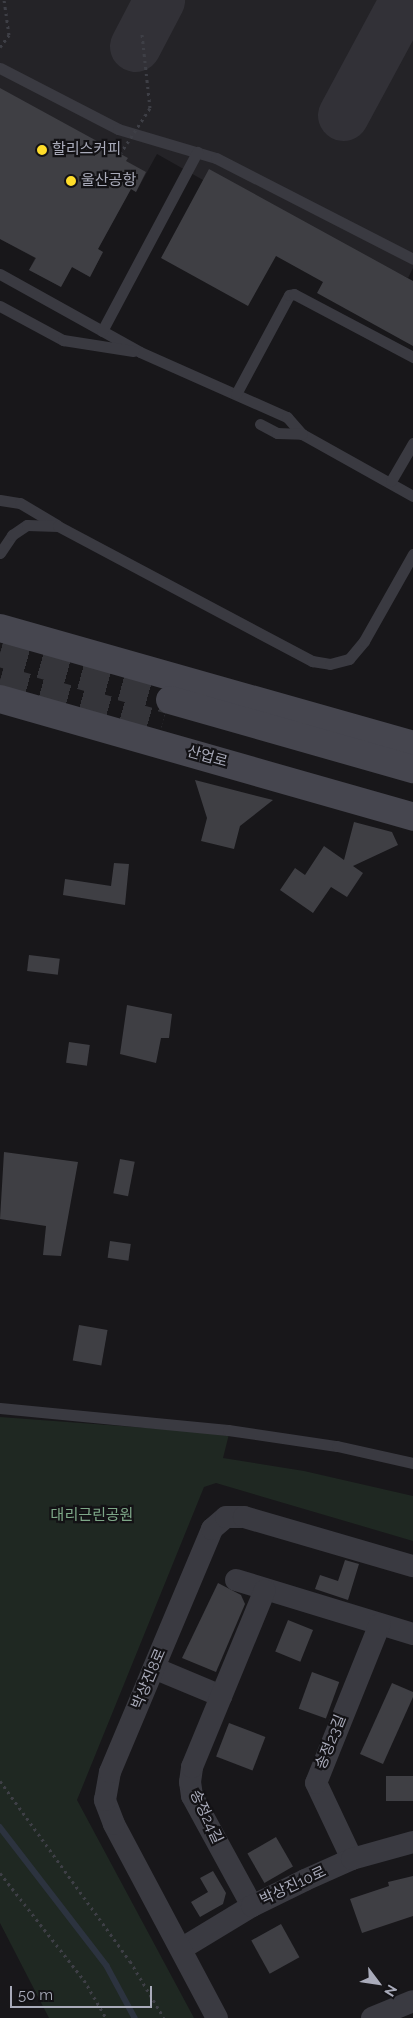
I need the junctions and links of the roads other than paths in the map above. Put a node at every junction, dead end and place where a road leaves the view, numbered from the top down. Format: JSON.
{"nodes":[{"id":1,"x":0,"y":68,"type":"edge"},
{"id":2,"x":196,"y":152,"type":"junction"},
{"id":3,"x":413,"y":259,"type":"edge"},
{"id":4,"x":0,"y":274,"type":"edge"},
{"id":5,"x":0,"y":306,"type":"edge"},
{"id":6,"x":102,"y":331,"type":"junction"},
{"id":7,"x":140,"y":352,"type":"junction"},
{"id":8,"x":413,"y":356,"type":"edge"},
{"id":9,"x":236,"y":394,"type":"junction"},
{"id":10,"x":260,"y":424,"type":"dead end"},
{"id":11,"x":302,"y":434,"type":"junction"},
{"id":12,"x":413,"y":442,"type":"edge"},
{"id":13,"x":391,"y":481,"type":"junction"},
{"id":14,"x":413,"y":496,"type":"edge"},
{"id":15,"x":0,"y":500,"type":"edge"},
{"id":16,"x":58,"y":526,"type":"junction"},
{"id":17,"x":0,"y":553,"type":"edge"},
{"id":18,"x":413,"y":554,"type":"edge"},
{"id":19,"x":0,"y":628,"type":"edge"},
{"id":20,"x":0,"y":699,"type":"edge"},
{"id":21,"x":413,"y":745,"type":"edge"},
{"id":22,"x":413,"y":769,"type":"edge"},
{"id":23,"x":413,"y":798,"type":"edge"},
{"id":24,"x":413,"y":818,"type":"edge"},
{"id":25,"x":0,"y":1408,"type":"edge"},
{"id":26,"x":413,"y":1463,"type":"edge"},
{"id":27,"x":413,"y":1566,"type":"edge"},
{"id":28,"x":236,"y":1580,"type":"dead end"},
{"id":29,"x":264,"y":1590,"type":"junction"},
{"id":30,"x":380,"y":1624,"type":"junction"},
{"id":31,"x":413,"y":1634,"type":"edge"},
{"id":32,"x":154,"y":1668,"type":"junction"},
{"id":33,"x":221,"y":1696,"type":"junction"},
{"id":34,"x":413,"y":1842,"type":"edge"},
{"id":35,"x":352,"y":1859,"type":"junction"},
{"id":36,"x":252,"y":1906,"type":"junction"},
{"id":37,"x":181,"y":1949,"type":"junction"},
{"id":38,"x":413,"y":2001,"type":"edge"},
{"id":39,"x":217,"y":2018,"type":"edge"},
{"id":40,"x":372,"y":2018,"type":"edge"}],
"edges":[{"from":1,"to":2,"type":"lane"},
{"from":2,"to":3,"type":"lane"},
{"from":2,"to":6,"type":"lane"},
{"from":4,"to":6,"type":"lane"},
{"from":5,"to":7,"type":"lane"},
{"from":6,"to":7,"type":"lane"},
{"from":7,"to":9,"type":"lane"},
{"from":8,"to":9,"type":"lane"},
{"from":9,"to":11,"type":"lane"},
{"from":10,"to":11,"type":"lane"},
{"from":11,"to":13,"type":"lane"},
{"from":12,"to":13,"type":"lane"},
{"from":13,"to":14,"type":"lane"},
{"from":15,"to":16,"type":"lane"},
{"from":16,"to":17,"type":"lane"},
{"from":16,"to":18,"type":"lane"},
{"from":19,"to":21,"type":"main road"},
{"from":20,"to":24,"type":"main road","name":"산업로"},
{"from":22,"to":23,"type":"main road","name":"산업로"},
{"from":25,"to":26,"type":"lane"},
{"from":27,"to":32,"type":"street","name":"박상진8로"},
{"from":28,"to":29,"type":"street"},
{"from":29,"to":30,"type":"street"},
{"from":29,"to":33,"type":"street","name":"송정24길"},
{"from":30,"to":31,"type":"street"},
{"from":30,"to":35,"type":"street","name":"송정23길"},
{"from":32,"to":33,"type":"street"},
{"from":32,"to":37,"type":"street","name":"박상진8로"},
{"from":33,"to":36,"type":"street","name":"송정24길"},
{"from":34,"to":35,"type":"street","name":"박상진10로"},
{"from":35,"to":36,"type":"street","name":"박상진10로"},
{"from":36,"to":37,"type":"street","name":"박상진10로"},
{"from":37,"to":39,"type":"street","name":"박상진8로"},
{"from":38,"to":40,"type":"street"}]}
